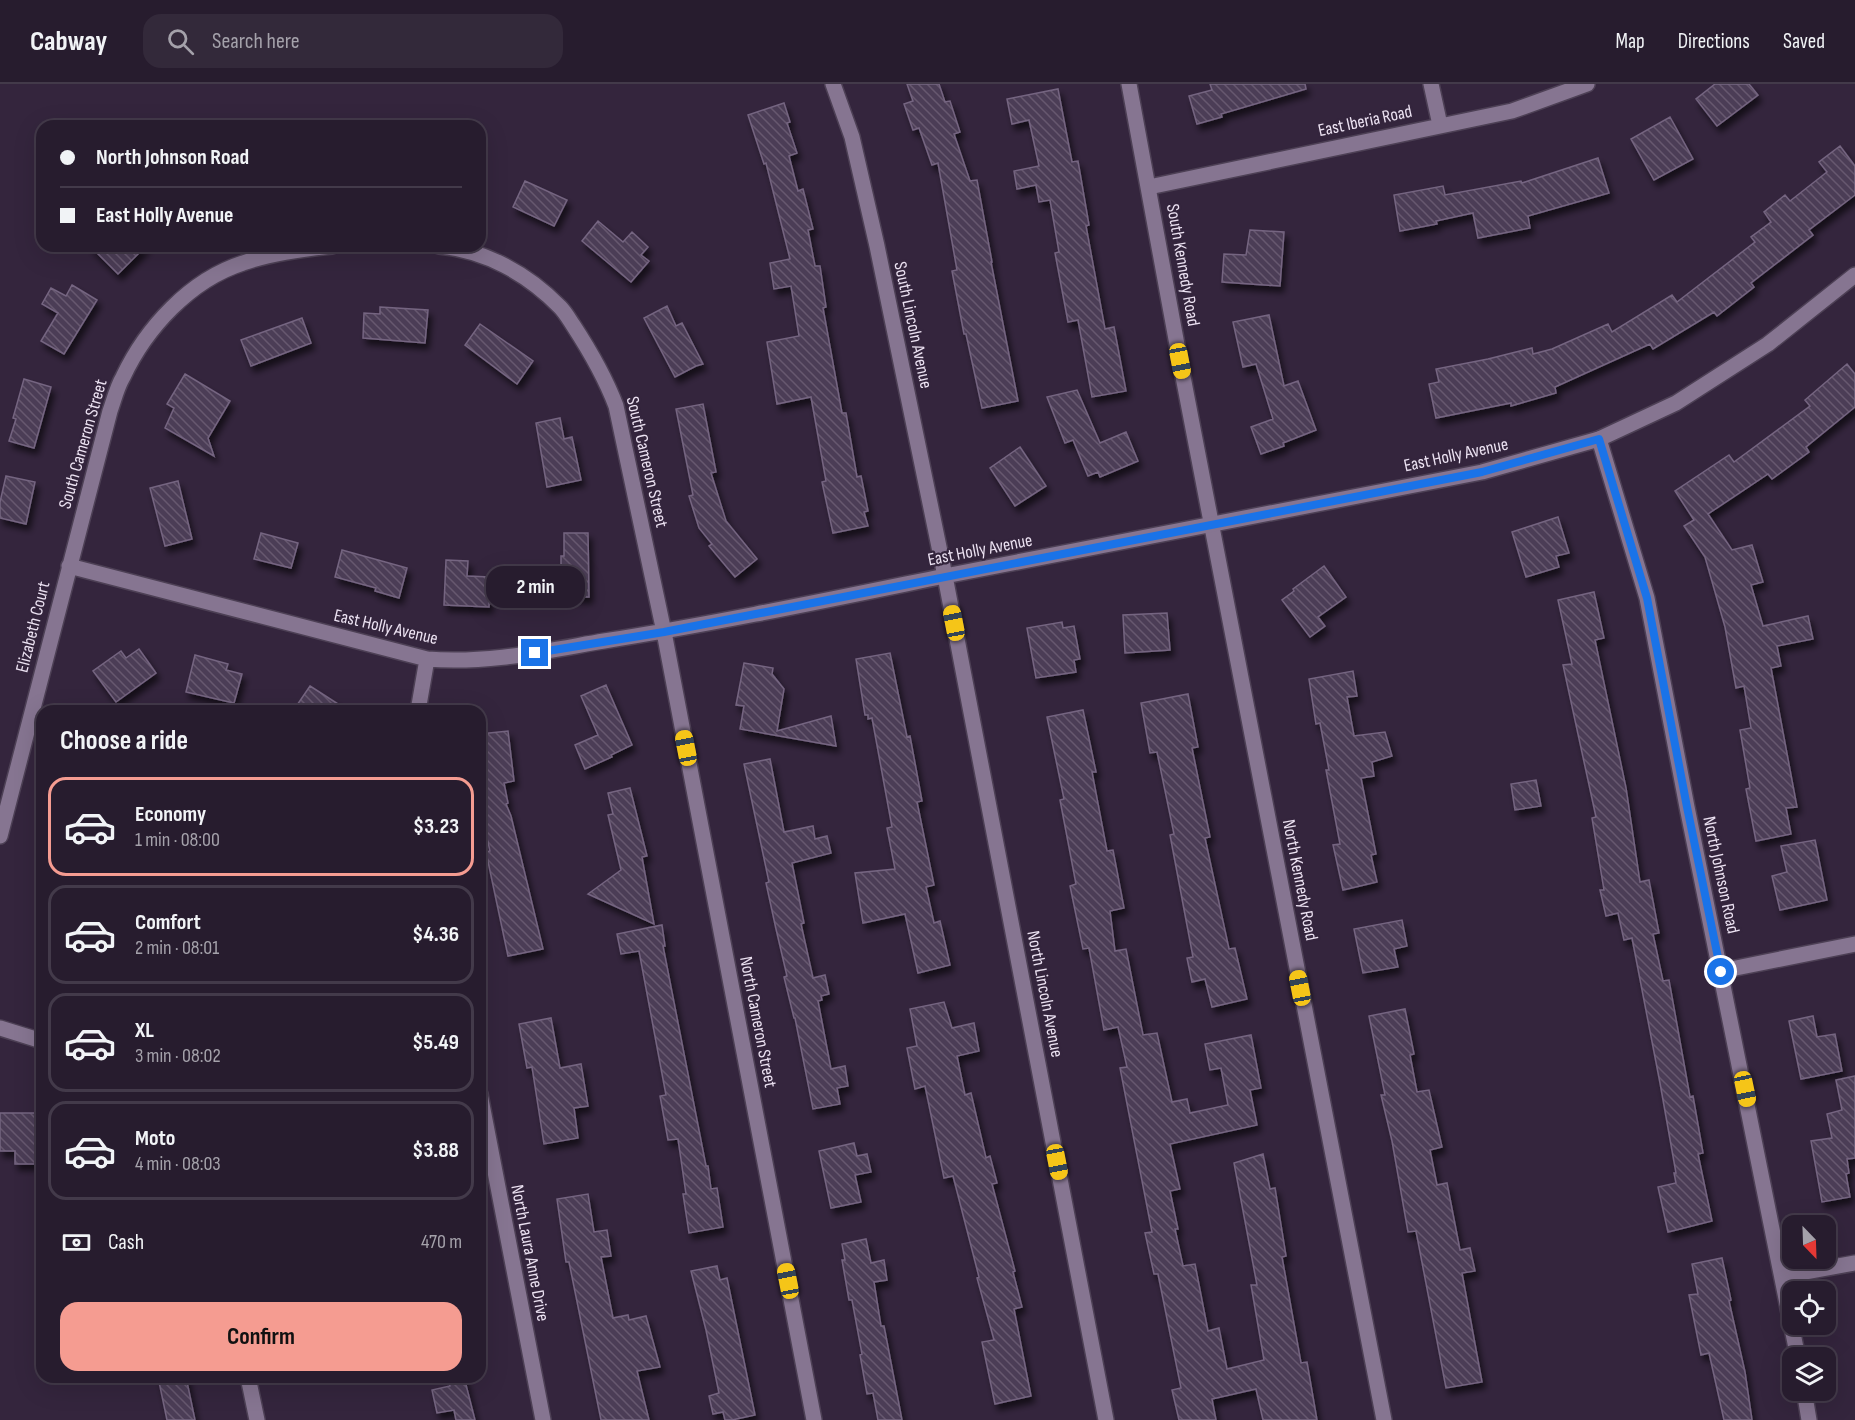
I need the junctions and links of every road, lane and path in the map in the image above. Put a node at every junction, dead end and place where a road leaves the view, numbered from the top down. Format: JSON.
{"nodes":[{"id":1,"x":833,"y":84,"type":"edge"},
{"id":2,"x":1129,"y":84,"type":"edge"},
{"id":3,"x":1431,"y":84,"type":"edge"},
{"id":4,"x":1587,"y":84,"type":"edge"},
{"id":5,"x":1440,"y":125,"type":"junction"},
{"id":6,"x":1149,"y":188,"type":"junction"},
{"id":7,"x":296,"y":252,"type":"edge"},
{"id":8,"x":464,"y":252,"type":"edge"},
{"id":9,"x":1855,"y":275,"type":"edge"},
{"id":10,"x":1599,"y":439,"type":"junction"},
{"id":11,"x":1212,"y":524,"type":"junction"},
{"id":12,"x":69,"y":566,"type":"junction"},
{"id":13,"x":945,"y":576,"type":"junction"},
{"id":14,"x":664,"y":632,"type":"junction"},
{"id":15,"x":427,"y":659,"type":"junction"},
{"id":16,"x":419,"y":705,"type":"edge"},
{"id":17,"x":0,"y":836,"type":"edge"},
{"id":18,"x":1855,"y":944,"type":"edge"},
{"id":19,"x":1721,"y":972,"type":"junction"},
{"id":20,"x":0,"y":1028,"type":"edge"},
{"id":21,"x":36,"y":1039,"type":"edge"},
{"id":22,"x":486,"y":1125,"type":"edge"},
{"id":23,"x":1855,"y":1263,"type":"edge"},
{"id":24,"x":1783,"y":1276,"type":"junction"},
{"id":25,"x":1796,"y":1347,"type":"edge"},
{"id":26,"x":249,"y":1383,"type":"edge"},
{"id":27,"x":1806,"y":1401,"type":"edge"},
{"id":28,"x":257,"y":1420,"type":"edge"},
{"id":29,"x":543,"y":1420,"type":"edge"},
{"id":30,"x":814,"y":1420,"type":"edge"},
{"id":31,"x":1106,"y":1420,"type":"edge"},
{"id":32,"x":1384,"y":1420,"type":"edge"},
{"id":33,"x":1809,"y":1420,"type":"edge"}],
"edges":[{"from":1,"to":13,"type":"street","name":"South Lincoln Avenue"},
{"from":2,"to":6,"type":"street","name":"South Kennedy Road"},
{"from":3,"to":5,"type":"street"},
{"from":4,"to":5,"type":"street","name":"East Iberia Road"},
{"from":5,"to":6,"type":"street","name":"East Iberia Road"},
{"from":6,"to":11,"type":"street","name":"South Kennedy Road"},
{"from":7,"to":12,"type":"street","name":"South Cameron Street"},
{"from":8,"to":14,"type":"street","name":"South Cameron Street"},
{"from":9,"to":10,"type":"street","name":"East Holly Avenue"},
{"from":10,"to":11,"type":"street","name":"East Holly Avenue"},
{"from":10,"to":19,"type":"street","name":"North Johnson Road"},
{"from":11,"to":13,"type":"street","name":"East Holly Avenue"},
{"from":11,"to":32,"type":"street","name":"North Kennedy Road"},
{"from":12,"to":15,"type":"street","name":"East Holly Avenue"},
{"from":12,"to":17,"type":"street","name":"Elizabeth Court"},
{"from":13,"to":14,"type":"street","name":"East Holly Avenue"},
{"from":13,"to":31,"type":"street","name":"North Lincoln Avenue"},
{"from":14,"to":15,"type":"street","name":"East Holly Avenue"},
{"from":14,"to":30,"type":"street","name":"North Cameron Street"},
{"from":15,"to":16,"type":"street"},
{"from":18,"to":19,"type":"street"},
{"from":19,"to":24,"type":"street","name":"North Johnson Road"},
{"from":20,"to":21,"type":"street"},
{"from":22,"to":29,"type":"street","name":"North Laura Anne Drive"},
{"from":23,"to":24,"type":"street"},
{"from":24,"to":25,"type":"street","name":"North Johnson Road"},
{"from":26,"to":28,"type":"street"},
{"from":27,"to":33,"type":"street"}]}
